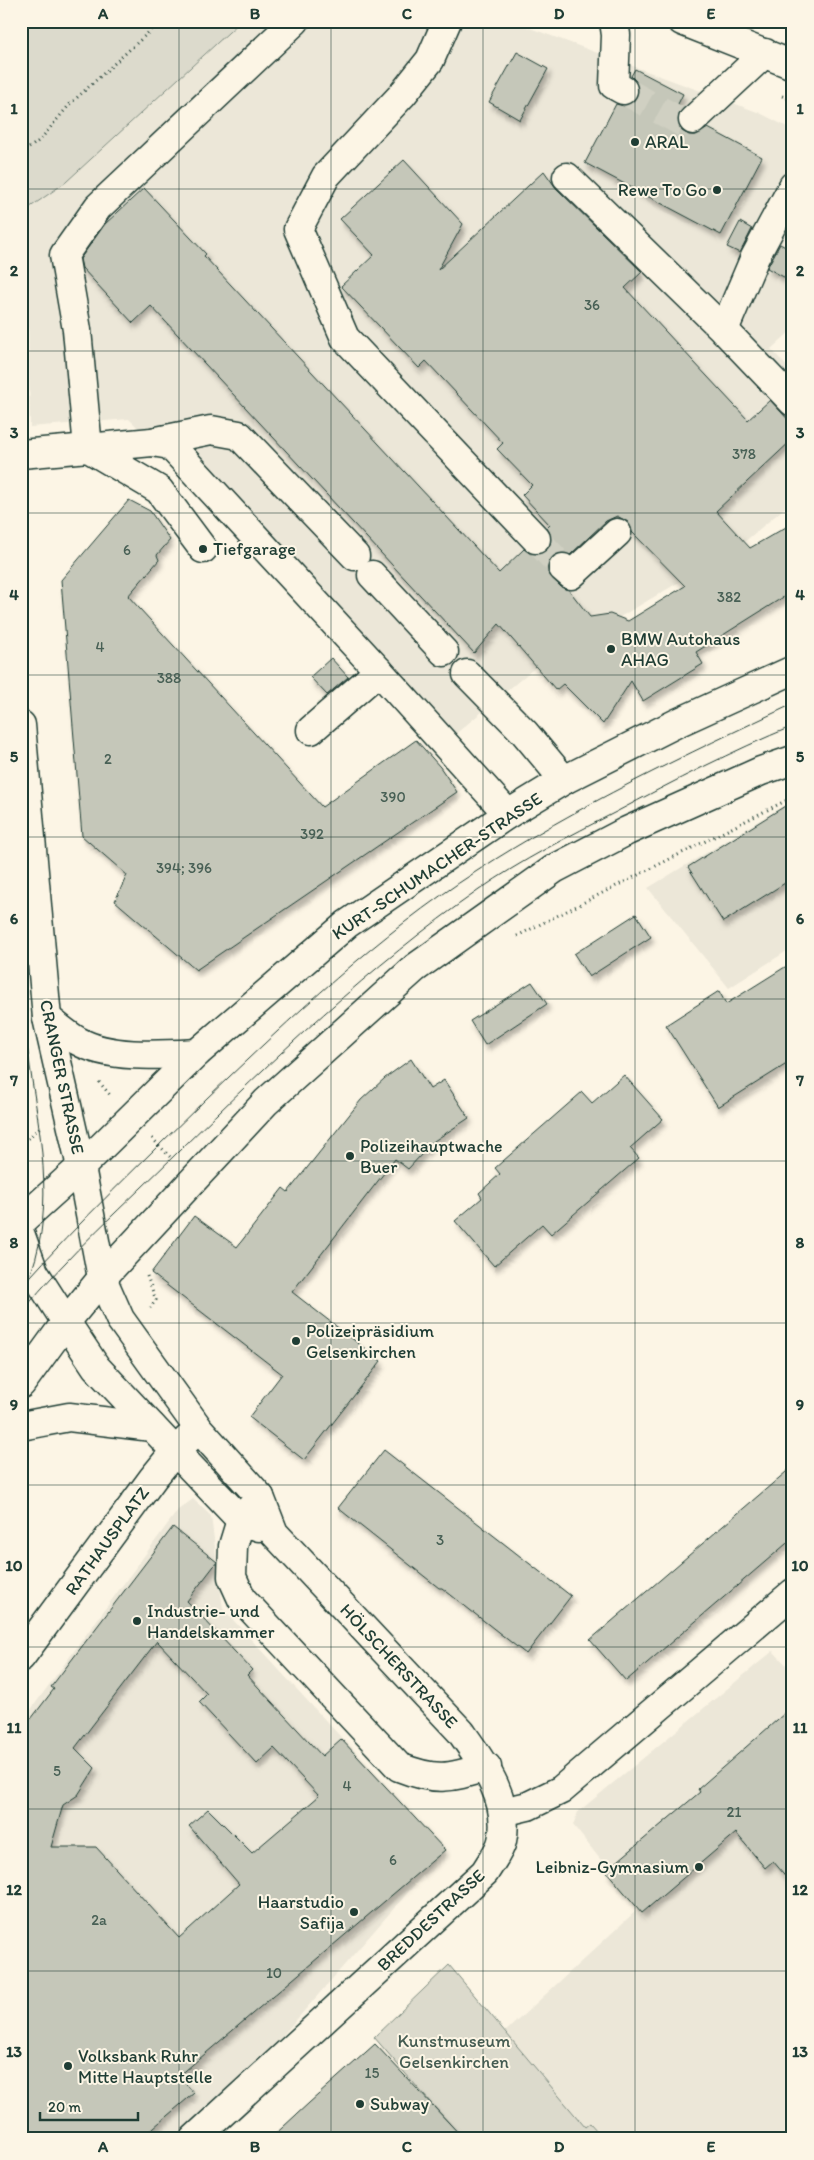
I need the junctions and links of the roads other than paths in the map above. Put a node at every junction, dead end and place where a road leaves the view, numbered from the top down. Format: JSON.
{"nodes":[{"id":1,"x":295,"y":21,"type":"edge"},
{"id":2,"x":447,"y":21,"type":"edge"},
{"id":3,"x":614,"y":21,"type":"edge"},
{"id":4,"x":682,"y":21,"type":"edge"},
{"id":5,"x":765,"y":53,"type":"junction"},
{"id":6,"x":793,"y":66,"type":"edge"},
{"id":7,"x":623,"y":90,"type":"tunnel mouth"},
{"id":8,"x":693,"y":120,"type":"dead end"},
{"id":9,"x":566,"y":177,"type":"dead end"},
{"id":10,"x":793,"y":186,"type":"edge"},
{"id":11,"x":724,"y":330,"type":"junction"},
{"id":12,"x":793,"y":402,"type":"edge"},
{"id":13,"x":152,"y":442,"type":"junction"},
{"id":14,"x":88,"y":448,"type":"junction"},
{"id":15,"x":21,"y":454,"type":"edge"},
{"id":16,"x":617,"y":533,"type":"dead end"},
{"id":17,"x":536,"y":539,"type":"tunnel mouth"},
{"id":18,"x":203,"y":549,"type":"dead end"},
{"id":19,"x":563,"y":568,"type":"dead end"},
{"id":20,"x":444,"y":652,"type":"dead end"},
{"id":21,"x":793,"y":670,"type":"edge"},
{"id":22,"x":379,"y":671,"type":"junction"},
{"id":23,"x":467,"y":674,"type":"dead end"},
{"id":24,"x":21,"y":725,"type":"edge"},
{"id":25,"x":311,"y":730,"type":"dead end"},
{"id":26,"x":793,"y":760,"type":"edge"},
{"id":27,"x":564,"y":780,"type":"junction"},
{"id":28,"x":508,"y":814,"type":"junction"},
{"id":29,"x":47,"y":1018,"type":"junction"},
{"id":30,"x":197,"y":1053,"type":"junction"},
{"id":31,"x":81,"y":1167,"type":"junction"},
{"id":32,"x":21,"y":1221,"type":"edge"},
{"id":33,"x":21,"y":1236,"type":"edge"},
{"id":34,"x":102,"y":1278,"type":"junction"},
{"id":35,"x":66,"y":1322,"type":"junction"},
{"id":36,"x":21,"y":1384,"type":"edge"},
{"id":37,"x":21,"y":1426,"type":"edge"},
{"id":38,"x":152,"y":1427,"type":"junction"},
{"id":39,"x":199,"y":1429,"type":"junction"},
{"id":40,"x":175,"y":1451,"type":"junction"},
{"id":41,"x":260,"y":1497,"type":"junction"},
{"id":42,"x":241,"y":1520,"type":"junction"},
{"id":43,"x":274,"y":1534,"type":"junction"},
{"id":44,"x":793,"y":1593,"type":"edge"},
{"id":45,"x":21,"y":1657,"type":"edge"},
{"id":46,"x":487,"y":1767,"type":"junction"},
{"id":47,"x":503,"y":1812,"type":"junction"},
{"id":48,"x":194,"y":2139,"type":"edge"}],
"edges":[{"from":1,"to":14,"type":"main road"},
{"from":2,"to":17,"type":"main road"},
{"from":3,"to":7,"type":"main road"},
{"from":4,"to":5,"type":"main road"},
{"from":5,"to":6,"type":"main road"},
{"from":5,"to":8,"type":"main road"},
{"from":9,"to":11,"type":"main road"},
{"from":10,"to":11,"type":"main road"},
{"from":11,"to":12,"type":"main road"},
{"from":13,"to":14,"type":"main road"},
{"from":13,"to":20,"type":"main road"},
{"from":13,"to":22,"type":"main road"},
{"from":14,"to":15,"type":"main road"},
{"from":14,"to":18,"type":"main road"},
{"from":16,"to":19,"type":"main road"},
{"from":21,"to":27,"type":"main road","name":"KURT-SCHUMACHER-STRASSE"},
{"from":22,"to":25,"type":"main road"},
{"from":22,"to":28,"type":"main road"},
{"from":23,"to":27,"type":"main road"},
{"from":24,"to":29,"type":"main road","name":"CRANGER STRASSE"},
{"from":26,"to":34,"type":"main road"},
{"from":27,"to":28,"type":"main road","name":"KURT-SCHUMACHER-STRASSE"},
{"from":28,"to":30,"type":"main road","name":"KURT-SCHUMACHER-STRASSE"},
{"from":29,"to":30,"type":"main road"},
{"from":29,"to":31,"type":"main road","name":"CRANGER STRASSE"},
{"from":30,"to":31,"type":"main road","name":"KURT-SCHUMACHER-STRASSE"},
{"from":31,"to":32,"type":"main road","name":"KURT-SCHUMACHER-STRASSE"},
{"from":31,"to":34,"type":"main road","name":"CRANGER STRASSE"},
{"from":33,"to":35,"type":"main road"},
{"from":34,"to":35,"type":"main road"},
{"from":34,"to":39,"type":"main road","name":"HÖLSCHERSTRASSE"},
{"from":35,"to":36,"type":"main road"},
{"from":35,"to":38,"type":"main road","name":"HÖLSCHERSTRASSE"},
{"from":37,"to":38,"type":"main road"},
{"from":38,"to":40,"type":"main road","name":"HÖLSCHERSTRASSE"},
{"from":39,"to":40,"type":"main road","name":"RATHAUSPLATZ"},
{"from":39,"to":41,"type":"main road","name":"HÖLSCHERSTRASSE"},
{"from":40,"to":42,"type":"main road","name":"HÖLSCHERSTRASSE"},
{"from":40,"to":45,"type":"main road","name":"RATHAUSPLATZ"},
{"from":41,"to":42,"type":"main road"},
{"from":41,"to":43,"type":"main road","name":"HÖLSCHERSTRASSE"},
{"from":42,"to":43,"type":"main road","name":"HÖLSCHERSTRASSE"},
{"from":42,"to":46,"type":"main road"},
{"from":43,"to":46,"type":"main road","name":"HÖLSCHERSTRASSE"},
{"from":44,"to":47,"type":"main road"},
{"from":46,"to":47,"type":"main road","name":"HÖLSCHERSTRASSE"},
{"from":47,"to":48,"type":"main road","name":"BREDDESTRASSE"}]}
